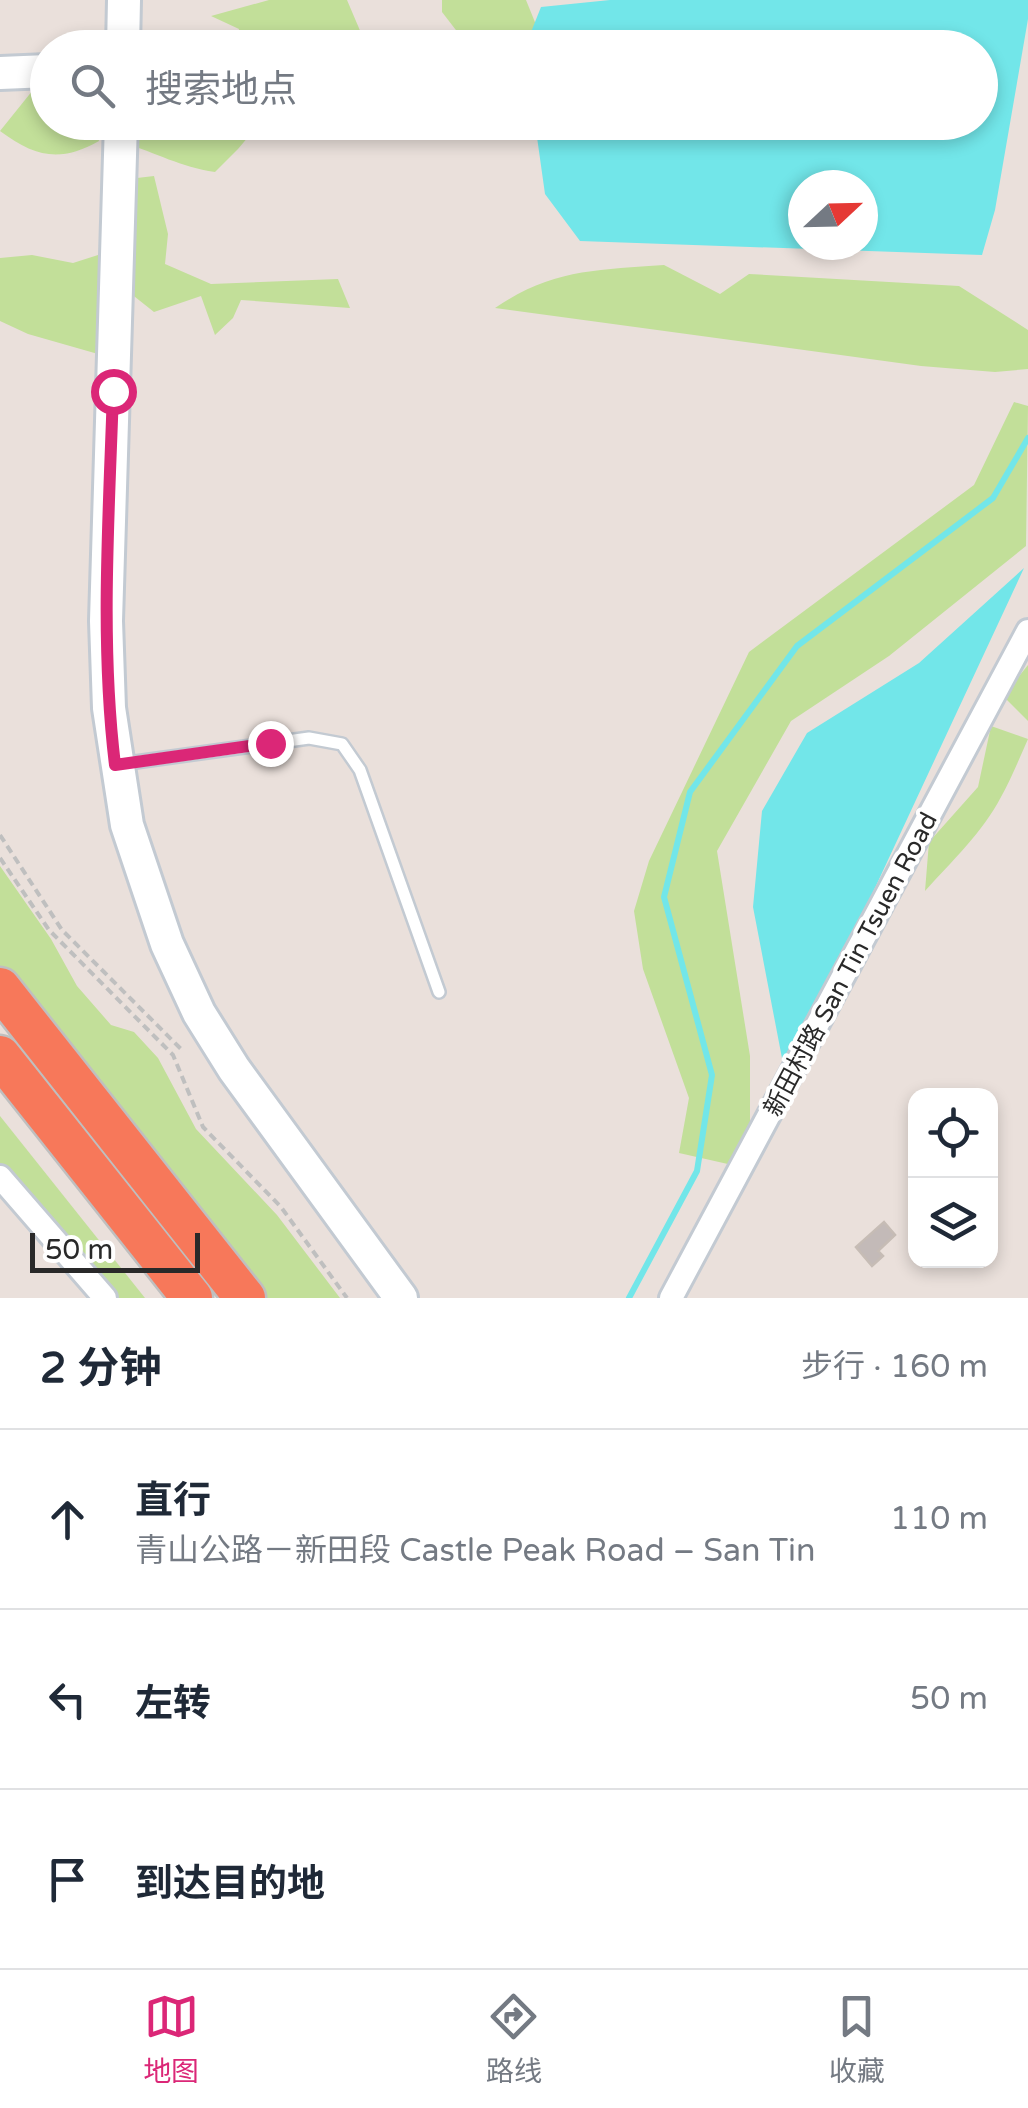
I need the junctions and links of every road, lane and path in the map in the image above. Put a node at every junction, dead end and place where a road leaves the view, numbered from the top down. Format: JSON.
{"nodes":[{"id":1,"x":124,"y":0,"type":"edge"},
{"id":2,"x":123,"y":30,"type":"edge"},
{"id":3,"x":30,"y":71,"type":"edge"},
{"id":4,"x":0,"y":72,"type":"edge"},
{"id":5,"x":120,"y":140,"type":"edge"},
{"id":6,"x":1028,"y":631,"type":"edge"},
{"id":7,"x":115,"y":765,"type":"junction"},
{"id":8,"x":0,"y":835,"type":"edge"},
{"id":9,"x":0,"y":858,"type":"edge"},
{"id":10,"x":0,"y":988,"type":"edge"},
{"id":11,"x":439,"y":992,"type":"dead end"},
{"id":12,"x":181,"y":1049,"type":"dead end"},
{"id":13,"x":0,"y":1056,"type":"edge"},
{"id":14,"x":0,"y":1178,"type":"edge"},
{"id":15,"x":106,"y":1298,"type":"edge"},
{"id":16,"x":192,"y":1298,"type":"edge"},
{"id":17,"x":245,"y":1298,"type":"edge"},
{"id":18,"x":347,"y":1298,"type":"edge"},
{"id":19,"x":402,"y":1298,"type":"edge"},
{"id":20,"x":672,"y":1298,"type":"edge"}],
"edges":[{"from":1,"to":2,"type":"main road"},
{"from":3,"to":4,"type":"main road"},
{"from":5,"to":7,"type":"main road"},
{"from":6,"to":20,"type":"street","name":"新田村路 San Tin Tsuen Road"},
{"from":7,"to":11,"type":"lane"},
{"from":7,"to":19,"type":"main road"},
{"from":8,"to":12,"type":"path"},
{"from":9,"to":18,"type":"path"},
{"from":10,"to":17,"type":"highway"},
{"from":13,"to":16,"type":"highway"},
{"from":14,"to":15,"type":"street"}]}
